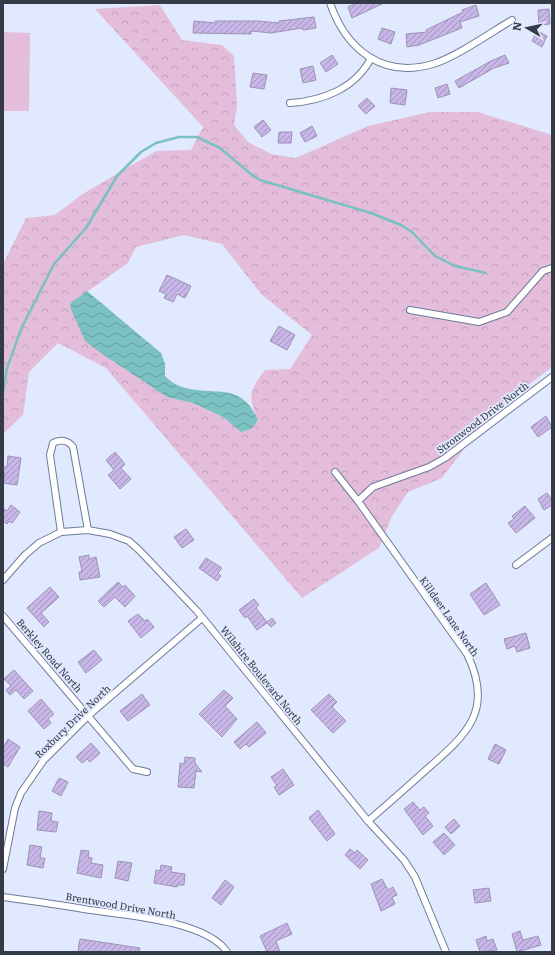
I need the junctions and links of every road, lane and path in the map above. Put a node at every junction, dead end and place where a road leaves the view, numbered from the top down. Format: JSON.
{"nodes":[{"id":1,"x":330,"y":3,"type":"edge"},
{"id":2,"x":512,"y":20,"type":"dead end"},
{"id":3,"x":371,"y":58,"type":"junction"},
{"id":4,"x":290,"y":103,"type":"dead end"},
{"id":5,"x":552,"y":268,"type":"edge"},
{"id":6,"x":410,"y":310,"type":"dead end"},
{"id":7,"x":552,"y":377,"type":"edge"},
{"id":8,"x":335,"y":472,"type":"dead end"},
{"id":9,"x":358,"y":501,"type":"junction"},
{"id":10,"x":88,"y":530,"type":"junction"},
{"id":11,"x":61,"y":532,"type":"junction"},
{"id":12,"x":552,"y":538,"type":"edge"},
{"id":13,"x":516,"y":565,"type":"dead end"},
{"id":14,"x":3,"y":580,"type":"edge"},
{"id":15,"x":3,"y":616,"type":"edge"},
{"id":16,"x":202,"y":618,"type":"junction"},
{"id":17,"x":89,"y":715,"type":"junction"},
{"id":18,"x":148,"y":772,"type":"dead end"},
{"id":19,"x":368,"y":821,"type":"junction"},
{"id":20,"x":3,"y":869,"type":"edge"},
{"id":21,"x":3,"y":897,"type":"edge"},
{"id":22,"x":227,"y":952,"type":"edge"},
{"id":23,"x":446,"y":952,"type":"edge"}],
"edges":[{"from":1,"to":3,"type":"street"},
{"from":2,"to":3,"type":"street"},
{"from":3,"to":4,"type":"street"},
{"from":5,"to":6,"type":"street"},
{"from":7,"to":9,"type":"street","name":"Stronwood Drive North"},
{"from":8,"to":9,"type":"street","name":"Killdeer Lane North"},
{"from":9,"to":19,"type":"street","name":"Killdeer Lane North"},
{"from":10,"to":11,"type":"street","name":"Wilshire Boulevard North"},
{"from":10,"to":11,"type":"street"},
{"from":10,"to":16,"type":"street","name":"Wilshire Boulevard North"},
{"from":11,"to":14,"type":"street","name":"Wilshire Boulevard North"},
{"from":12,"to":13,"type":"street"},
{"from":15,"to":17,"type":"street","name":"Berkley Road North"},
{"from":16,"to":17,"type":"street","name":"Roxbury Drive North"},
{"from":16,"to":19,"type":"street","name":"Wilshire Boulevard North"},
{"from":17,"to":18,"type":"street","name":"Berkley Road North"},
{"from":17,"to":20,"type":"street","name":"Roxbury Drive North"},
{"from":19,"to":23,"type":"street","name":"Wilshire Boulevard North"},
{"from":21,"to":22,"type":"street","name":"Brentwood Drive North"}]}
